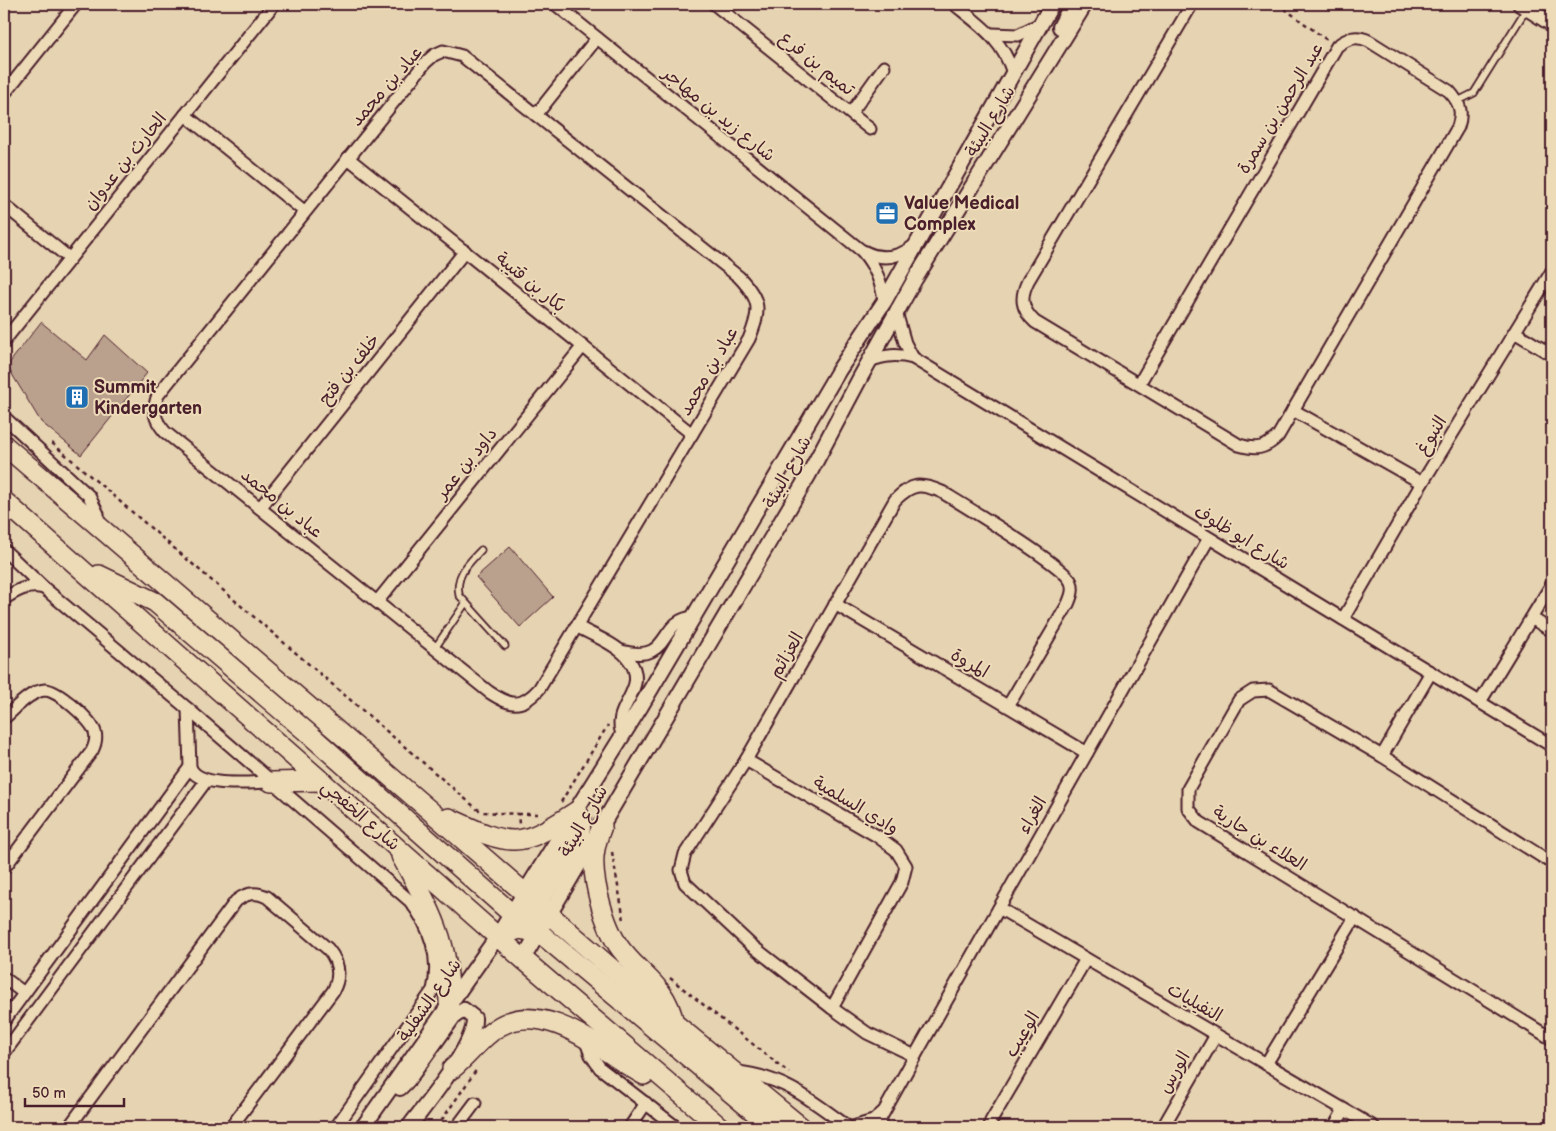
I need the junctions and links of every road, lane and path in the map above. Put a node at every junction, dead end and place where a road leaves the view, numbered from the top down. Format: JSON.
{"nodes":[{"id":1,"x":76,"y":4,"type":"edge"},
{"id":2,"x":274,"y":4,"type":"edge"},
{"id":3,"x":555,"y":4,"type":"edge"},
{"id":4,"x":714,"y":4,"type":"edge"},
{"id":5,"x":954,"y":4,"type":"edge"},
{"id":6,"x":1052,"y":4,"type":"edge"},
{"id":7,"x":1072,"y":4,"type":"edge"},
{"id":8,"x":1085,"y":4,"type":"edge"},
{"id":9,"x":1192,"y":4,"type":"edge"},
{"id":10,"x":1278,"y":4,"type":"edge"},
{"id":11,"x":1526,"y":5,"type":"edge"},
{"id":12,"x":1042,"y":23,"type":"junction"},
{"id":13,"x":1552,"y":24,"type":"edge"},
{"id":14,"x":992,"y":34,"type":"junction"},
{"id":15,"x":597,"y":38,"type":"junction"},
{"id":16,"x":1337,"y":46,"type":"junction"},
{"id":17,"x":1053,"y":54,"type":"junction"},
{"id":18,"x":884,"y":67,"type":"dead end"},
{"id":19,"x":1013,"y":74,"type":"junction"},
{"id":20,"x":4,"y":94,"type":"edge"},
{"id":21,"x":1458,"y":101,"type":"junction"},
{"id":22,"x":851,"y":113,"type":"junction"},
{"id":23,"x":185,"y":115,"type":"junction"},
{"id":24,"x":536,"y":115,"type":"junction"},
{"id":25,"x":870,"y":129,"type":"dead end"},
{"id":26,"x":348,"y":158,"type":"junction"},
{"id":27,"x":4,"y":205,"type":"edge"},
{"id":28,"x":304,"y":211,"type":"junction"},
{"id":29,"x":916,"y":245,"type":"junction"},
{"id":30,"x":465,"y":251,"type":"junction"},
{"id":31,"x":862,"y":251,"type":"junction"},
{"id":32,"x":70,"y":258,"type":"junction"},
{"id":33,"x":1552,"y":271,"type":"edge"},
{"id":34,"x":884,"y":302,"type":"junction"},
{"id":35,"x":896,"y":312,"type":"junction"},
{"id":36,"x":1516,"y":332,"type":"junction"},
{"id":37,"x":4,"y":341,"type":"edge"},
{"id":38,"x":583,"y":346,"type":"junction"},
{"id":39,"x":1552,"y":355,"type":"edge"},
{"id":40,"x":913,"y":358,"type":"junction"},
{"id":41,"x":869,"y":361,"type":"junction"},
{"id":42,"x":1139,"y":384,"type":"junction"},
{"id":43,"x":1293,"y":410,"type":"junction"},
{"id":44,"x":4,"y":417,"type":"edge"},
{"id":45,"x":692,"y":434,"type":"junction"},
{"id":46,"x":46,"y":438,"type":"dead end"},
{"id":47,"x":4,"y":445,"type":"edge"},
{"id":48,"x":1422,"y":483,"type":"junction"},
{"id":49,"x":4,"y":501,"type":"edge"},
{"id":50,"x":260,"y":508,"type":"junction"},
{"id":51,"x":99,"y":526,"type":"junction"},
{"id":52,"x":1209,"y":538,"type":"junction"},
{"id":53,"x":4,"y":550,"type":"edge"},
{"id":54,"x":481,"y":550,"type":"dead end"},
{"id":55,"x":77,"y":564,"type":"junction"},
{"id":56,"x":1552,"y":584,"type":"edge"},
{"id":57,"x":44,"y":588,"type":"junction"},
{"id":58,"x":4,"y":600,"type":"edge"},
{"id":59,"x":378,"y":602,"type":"junction"},
{"id":60,"x":465,"y":604,"type":"junction"},
{"id":61,"x":835,"y":604,"type":"junction"},
{"id":62,"x":695,"y":617,"type":"junction"},
{"id":63,"x":1343,"y":619,"type":"junction"},
{"id":64,"x":1533,"y":619,"type":"junction"},
{"id":65,"x":576,"y":626,"type":"junction"},
{"id":66,"x":1552,"y":631,"type":"edge"},
{"id":67,"x":506,"y":646,"type":"dead end"},
{"id":68,"x":434,"y":648,"type":"junction"},
{"id":69,"x":620,"y":651,"type":"junction"},
{"id":70,"x":1431,"y":672,"type":"junction"},
{"id":71,"x":1480,"y":702,"type":"junction"},
{"id":72,"x":1008,"y":706,"type":"junction"},
{"id":73,"x":188,"y":708,"type":"junction"},
{"id":74,"x":4,"y":718,"type":"edge"},
{"id":75,"x":612,"y":718,"type":"dead end"},
{"id":76,"x":623,"y":736,"type":"junction"},
{"id":77,"x":1552,"y":746,"type":"edge"},
{"id":78,"x":1087,"y":753,"type":"junction"},
{"id":79,"x":1382,"y":756,"type":"junction"},
{"id":80,"x":746,"y":760,"type":"junction"},
{"id":81,"x":190,"y":767,"type":"junction"},
{"id":82,"x":206,"y":781,"type":"junction"},
{"id":83,"x":322,"y":781,"type":"junction"},
{"id":84,"x":271,"y":782,"type":"junction"},
{"id":85,"x":558,"y":806,"type":"dead end"},
{"id":86,"x":428,"y":809,"type":"junction"},
{"id":87,"x":577,"y":811,"type":"junction"},
{"id":88,"x":518,"y":814,"type":"junction"},
{"id":89,"x":546,"y":814,"type":"dead end"},
{"id":90,"x":602,"y":826,"type":"junction"},
{"id":91,"x":522,"y":840,"type":"junction"},
{"id":92,"x":393,"y":842,"type":"junction"},
{"id":93,"x":612,"y":849,"type":"dead end"},
{"id":94,"x":1552,"y":864,"type":"edge"},
{"id":95,"x":4,"y":868,"type":"edge"},
{"id":96,"x":999,"y":908,"type":"junction"},
{"id":97,"x":527,"y":915,"type":"junction"},
{"id":98,"x":550,"y":916,"type":"junction"},
{"id":99,"x":1355,"y":918,"type":"junction"},
{"id":100,"x":626,"y":928,"type":"dead end"},
{"id":101,"x":497,"y":937,"type":"junction"},
{"id":102,"x":523,"y":959,"type":"junction"},
{"id":103,"x":1086,"y":959,"type":"junction"},
{"id":104,"x":670,"y":977,"type":"dead end"},
{"id":105,"x":4,"y":978,"type":"edge"},
{"id":106,"x":24,"y":993,"type":"junction"},
{"id":107,"x":449,"y":1003,"type":"junction"},
{"id":108,"x":832,"y":1008,"type":"junction"},
{"id":109,"x":4,"y":1021,"type":"edge"},
{"id":110,"x":674,"y":1023,"type":"junction"},
{"id":111,"x":1216,"y":1035,"type":"junction"},
{"id":112,"x":1552,"y":1038,"type":"edge"},
{"id":113,"x":585,"y":1039,"type":"junction"},
{"id":114,"x":4,"y":1053,"type":"edge"},
{"id":115,"x":915,"y":1056,"type":"junction"},
{"id":116,"x":480,"y":1064,"type":"dead end"},
{"id":117,"x":1266,"y":1064,"type":"junction"},
{"id":118,"x":452,"y":1069,"type":"junction"},
{"id":119,"x":731,"y":1072,"type":"junction"},
{"id":120,"x":793,"y":1076,"type":"dead end"},
{"id":121,"x":677,"y":1093,"type":"junction"},
{"id":122,"x":386,"y":1096,"type":"junction"},
{"id":123,"x":475,"y":1103,"type":"dead end"},
{"id":124,"x":646,"y":1103,"type":"junction"},
{"id":125,"x":885,"y":1110,"type":"junction"},
{"id":126,"x":1344,"y":1110,"type":"junction"},
{"id":127,"x":69,"y":1127,"type":"edge"},
{"id":128,"x":231,"y":1127,"type":"edge"},
{"id":129,"x":336,"y":1127,"type":"edge"},
{"id":130,"x":363,"y":1127,"type":"edge"},
{"id":131,"x":409,"y":1127,"type":"edge"},
{"id":132,"x":437,"y":1127,"type":"edge"},
{"id":133,"x":457,"y":1127,"type":"edge"},
{"id":134,"x":630,"y":1127,"type":"edge"},
{"id":135,"x":676,"y":1127,"type":"edge"},
{"id":136,"x":720,"y":1127,"type":"edge"},
{"id":137,"x":772,"y":1127,"type":"edge"},
{"id":138,"x":801,"y":1127,"type":"edge"},
{"id":139,"x":848,"y":1127,"type":"edge"},
{"id":140,"x":853,"y":1127,"type":"edge"},
{"id":141,"x":878,"y":1127,"type":"edge"},
{"id":142,"x":897,"y":1127,"type":"edge"},
{"id":143,"x":990,"y":1127,"type":"edge"},
{"id":144,"x":1163,"y":1127,"type":"edge"},
{"id":145,"x":1334,"y":1127,"type":"edge"},
{"id":146,"x":1374,"y":1127,"type":"edge"}],
"edges":[{"from":1,"to":20,"type":"street"},
{"from":2,"to":23,"type":"street","name":"الحارث بن عدوان"},
{"from":3,"to":15,"type":"street","name":"شارع زيد بن مهاجر"},
{"from":4,"to":22,"type":"street","name":"تميم بن فرع"},
{"from":5,"to":14,"type":"street"},
{"from":6,"to":12,"type":"street","name":"شارع البيئة"},
{"from":7,"to":17,"type":"street"},
{"from":8,"to":17,"type":"street","name":"شارع البيئة"},
{"from":9,"to":42,"type":"street"},
{"from":10,"to":16,"type":"path"},
{"from":11,"to":13,"type":"street"},
{"from":11,"to":21,"type":"lane"},
{"from":12,"to":14,"type":"street"},
{"from":12,"to":19,"type":"street","name":"شارع البيئة"},
{"from":14,"to":19,"type":"street"},
{"from":15,"to":24,"type":"street"},
{"from":15,"to":31,"type":"street","name":"شارع زيد بن مهاجر"},
{"from":16,"to":21,"type":"street","name":"عبد الرحمن بن سمرة"},
{"from":16,"to":42,"type":"street","name":"عبد الرحمن بن سمرة"},
{"from":17,"to":35,"type":"street","name":"شارع البيئة"},
{"from":18,"to":22,"type":"street","name":"تميم بن فرع"},
{"from":19,"to":29,"type":"street","name":"شارع البيئة"},
{"from":21,"to":43,"type":"street"},
{"from":22,"to":25,"type":"street","name":"تميم بن فرع"},
{"from":23,"to":28,"type":"street"},
{"from":23,"to":32,"type":"street","name":"الحارث بن عدوان"},
{"from":24,"to":26,"type":"street","name":"عباد بن محمد"},
{"from":24,"to":45,"type":"street","name":"عباد بن محمد"},
{"from":26,"to":28,"type":"street","name":"عباد بن محمد"},
{"from":26,"to":30,"type":"street","name":"بكار بن قتيبة"},
{"from":27,"to":32,"type":"street"},
{"from":28,"to":50,"type":"street","name":"عباد بن محمد"},
{"from":29,"to":31,"type":"street","name":"شارع زيد بن مهاجر"},
{"from":29,"to":34,"type":"street","name":"شارع البيئة"},
{"from":30,"to":38,"type":"street","name":"بكار بن قتيبة"},
{"from":30,"to":50,"type":"street","name":"خلف بن فتح"},
{"from":31,"to":34,"type":"street","name":"شارع زيد بن مهاجر"},
{"from":32,"to":37,"type":"street","name":"الحارث بن عدوان"},
{"from":33,"to":36,"type":"street","name":"النبوغ"},
{"from":34,"to":62,"type":"street","name":"شارع البيئة"},
{"from":35,"to":40,"type":"street"},
{"from":35,"to":41,"type":"street","name":"شارع البيئة"},
{"from":36,"to":39,"type":"street"},
{"from":36,"to":48,"type":"street","name":"النبوغ"},
{"from":38,"to":45,"type":"street","name":"بكار بن قتيبة"},
{"from":38,"to":59,"type":"street","name":"داود بن عمر"},
{"from":40,"to":41,"type":"street","name":"شارع ابو ظلوف"},
{"from":40,"to":52,"type":"street","name":"شارع ابو ظلوف"},
{"from":41,"to":90,"type":"street","name":"شارع البيئة"},
{"from":42,"to":43,"type":"street"},
{"from":43,"to":48,"type":"street"},
{"from":44,"to":51,"type":"street"},
{"from":45,"to":65,"type":"street","name":"عباد بن محمد"},
{"from":46,"to":88,"type":"path"},
{"from":47,"to":51,"type":"highway"},
{"from":48,"to":63,"type":"street","name":"النبوغ"},
{"from":49,"to":55,"type":"highway","name":"شارع الخفجي"},
{"from":50,"to":59,"type":"street","name":"عباد بن محمد"},
{"from":51,"to":86,"type":"highway"},
{"from":52,"to":63,"type":"street","name":"شارع ابو ظلوف"},
{"from":52,"to":78,"type":"street","name":"الغراء"},
{"from":53,"to":57,"type":"street","name":"شارع الخفجي"},
{"from":54,"to":60,"type":"lane"},
{"from":55,"to":83,"type":"highway","name":"شارع الخفجي"},
{"from":55,"to":97,"type":"highway"},
{"from":56,"to":64,"type":"street"},
{"from":57,"to":58,"type":"street"},
{"from":57,"to":73,"type":"street","name":"شارع الخفجي"},
{"from":59,"to":68,"type":"street","name":"عباد بن محمد"},
{"from":60,"to":67,"type":"lane"},
{"from":60,"to":68,"type":"lane"},
{"from":61,"to":72,"type":"street","name":"المروة"},
{"from":61,"to":72,"type":"street","name":"العزائم"},
{"from":61,"to":80,"type":"street","name":"العزائم"},
{"from":62,"to":69,"type":"street"},
{"from":62,"to":76,"type":"street","name":"شارع البيئة"},
{"from":63,"to":70,"type":"street","name":"شارع ابو ظلوف"},
{"from":64,"to":66,"type":"street"},
{"from":64,"to":71,"type":"street"},
{"from":65,"to":68,"type":"street","name":"عباد بن محمد"},
{"from":65,"to":69,"type":"street"},
{"from":69,"to":76,"type":"street"},
{"from":70,"to":71,"type":"street","name":"شارع ابو ظلوف"},
{"from":70,"to":79,"type":"street"},
{"from":71,"to":77,"type":"street","name":"شارع ابو ظلوف"},
{"from":72,"to":78,"type":"street","name":"المروة"},
{"from":73,"to":81,"type":"street"},
{"from":73,"to":84,"type":"street","name":"شارع الخفجي"},
{"from":74,"to":95,"type":"street"},
{"from":75,"to":85,"type":"path"},
{"from":76,"to":87,"type":"street","name":"شارع البيئة"},
{"from":78,"to":96,"type":"street","name":"الغراء"},
{"from":79,"to":94,"type":"street","name":"العلاء بن جارية"},
{"from":79,"to":99,"type":"street","name":"العلاء بن جارية"},
{"from":80,"to":108,"type":"street","name":"العزائم"},
{"from":80,"to":108,"type":"street","name":"وادي السلمية"},
{"from":81,"to":82,"type":"street"},
{"from":81,"to":106,"type":"street"},
{"from":82,"to":84,"type":"street"},
{"from":82,"to":114,"type":"street"},
{"from":83,"to":84,"type":"highway"},
{"from":83,"to":92,"type":"highway","name":"شارع الخفجي"},
{"from":84,"to":129,"type":"street","name":"شارع الخفجي"},
{"from":86,"to":91,"type":"highway"},
{"from":86,"to":97,"type":"highway"},
{"from":87,"to":91,"type":"highway"},
{"from":87,"to":97,"type":"highway"},
{"from":88,"to":89,"type":"path"},
{"from":88,"to":91,"type":"path"},
{"from":90,"to":98,"type":"street","name":"شارع البيئة"},
{"from":90,"to":110,"type":"highway"},
{"from":92,"to":101,"type":"highway","name":"شارع الخفجي"},
{"from":92,"to":107,"type":"highway"},
{"from":93,"to":100,"type":"path"},
{"from":96,"to":103,"type":"street","name":"النفيليات"},
{"from":96,"to":115,"type":"street","name":"الغراء"},
{"from":97,"to":98,"type":"highway"},
{"from":97,"to":101,"type":"highway"},
{"from":97,"to":102,"type":"highway"},
{"from":97,"to":137,"type":"highway"},
{"from":98,"to":110,"type":"highway"},
{"from":99,"to":112,"type":"street","name":"العلاء بن جارية"},
{"from":99,"to":117,"type":"street"},
{"from":101,"to":102,"type":"highway","name":"شارع الخفجي"},
{"from":101,"to":107,"type":"street","name":"شارع الشفلية"},
{"from":102,"to":121,"type":"highway","name":"شارع الخفجي"},
{"from":103,"to":111,"type":"street","name":"النفيليات"},
{"from":103,"to":143,"type":"street","name":"الوعيب"},
{"from":104,"to":120,"type":"path"},
{"from":105,"to":106,"type":"street"},
{"from":106,"to":109,"type":"street"},
{"from":107,"to":122,"type":"street","name":"شارع الشفلية"},
{"from":108,"to":115,"type":"street","name":"العزائم"},
{"from":110,"to":119,"type":"highway"},
{"from":111,"to":117,"type":"street","name":"النفيليات"},
{"from":111,"to":144,"type":"street","name":"الورس"},
{"from":113,"to":118,"type":"highway"},
{"from":113,"to":121,"type":"highway"},
{"from":113,"to":124,"type":"street"},
{"from":115,"to":125,"type":"street","name":"الغراء"},
{"from":116,"to":132,"type":"path"},
{"from":117,"to":126,"type":"street","name":"النفيليات"},
{"from":118,"to":122,"type":"street"},
{"from":118,"to":131,"type":"street"},
{"from":119,"to":138,"type":"highway"},
{"from":119,"to":139,"type":"street"},
{"from":121,"to":136,"type":"highway","name":"شارع الخفجي"},
{"from":122,"to":130,"type":"street","name":"شارع الشفلية"},
{"from":123,"to":133,"type":"street"},
{"from":124,"to":134,"type":"street"},
{"from":124,"to":135,"type":"street"},
{"from":125,"to":140,"type":"street","name":"الغراء"},
{"from":125,"to":141,"type":"street","name":"الغراء"},
{"from":125,"to":142,"type":"path"},
{"from":126,"to":145,"type":"street"},
{"from":126,"to":146,"type":"street","name":"النفيليات"},
{"from":127,"to":128,"type":"street"}]}
